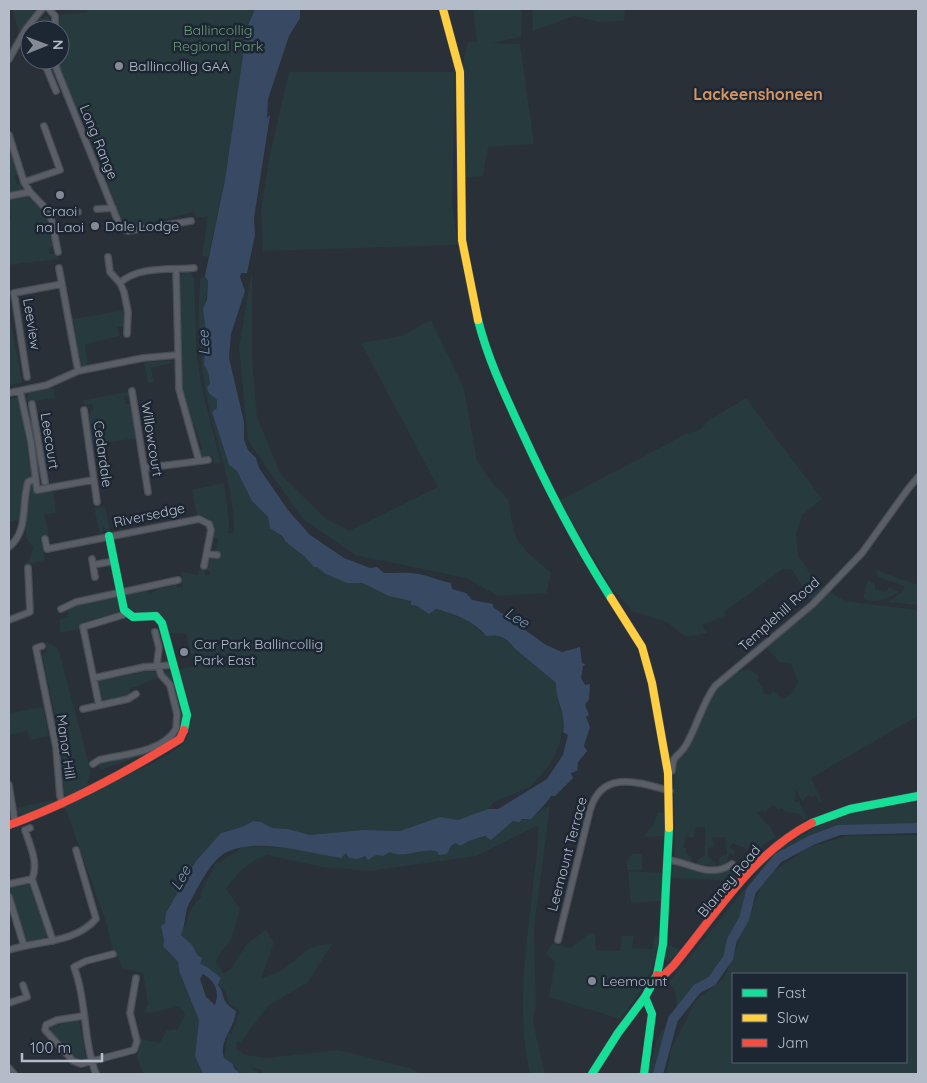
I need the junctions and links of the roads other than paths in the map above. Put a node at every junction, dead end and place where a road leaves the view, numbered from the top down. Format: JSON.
{"nodes":[{"id":1,"x":42,"y":9,"type":"edge"},
{"id":2,"x":49,"y":9,"type":"edge"},
{"id":3,"x":443,"y":9,"type":"edge"},
{"id":4,"x":55,"y":20,"type":"edge"},
{"id":5,"x":9,"y":59,"type":"edge"},
{"id":6,"x":47,"y":70,"type":"edge"},
{"id":7,"x":56,"y":70,"type":"edge"},
{"id":8,"x":56,"y":92,"type":"dead end"},
{"id":9,"x":44,"y":126,"type":"dead end"},
{"id":10,"x":9,"y":134,"type":"edge"},
{"id":11,"x":24,"y":182,"type":"junction"},
{"id":12,"x":30,"y":192,"type":"junction"},
{"id":13,"x":9,"y":196,"type":"edge"},
{"id":14,"x":113,"y":208,"type":"junction"},
{"id":15,"x":97,"y":210,"type":"dead end"},
{"id":16,"x":78,"y":212,"type":"dead end"},
{"id":17,"x":50,"y":213,"type":"junction"},
{"id":18,"x":191,"y":221,"type":"dead end"},
{"id":19,"x":58,"y":252,"type":"dead end"},
{"id":20,"x":108,"y":257,"type":"dead end"},
{"id":21,"x":59,"y":268,"type":"dead end"},
{"id":22,"x":194,"y":268,"type":"dead end"},
{"id":23,"x":176,"y":269,"type":"junction"},
{"id":24,"x":120,"y":283,"type":"junction"},
{"id":25,"x":62,"y":284,"type":"junction"},
{"id":26,"x":127,"y":334,"type":"dead end"},
{"id":27,"x":177,"y":355,"type":"junction"},
{"id":28,"x":78,"y":371,"type":"junction"},
{"id":29,"x":27,"y":377,"type":"dead end"},
{"id":30,"x":20,"y":391,"type":"junction"},
{"id":31,"x":132,"y":391,"type":"dead end"},
{"id":32,"x":9,"y":393,"type":"edge"},
{"id":33,"x":32,"y":404,"type":"dead end"},
{"id":34,"x":84,"y":410,"type":"dead end"},
{"id":35,"x":38,"y":441,"type":"junction"},
{"id":36,"x":30,"y":442,"type":"junction"},
{"id":37,"x":208,"y":460,"type":"dead end"},
{"id":38,"x":198,"y":461,"type":"junction"},
{"id":39,"x":145,"y":468,"type":"junction"},
{"id":40,"x":918,"y":477,"type":"edge"},
{"id":41,"x":35,"y":479,"type":"junction"},
{"id":42,"x":94,"y":480,"type":"junction"},
{"id":43,"x":45,"y":482,"type":"dead end"},
{"id":44,"x":148,"y":492,"type":"dead end"},
{"id":45,"x":97,"y":502,"type":"dead end"},
{"id":46,"x":109,"y":536,"type":"junction"},
{"id":47,"x":45,"y":539,"type":"dead end"},
{"id":48,"x":9,"y":547,"type":"edge"},
{"id":49,"x":207,"y":554,"type":"junction"},
{"id":50,"x":217,"y":555,"type":"dead end"},
{"id":51,"x":114,"y":561,"type":"junction"},
{"id":52,"x":204,"y":566,"type":"dead end"},
{"id":53,"x":28,"y":568,"type":"dead end"},
{"id":54,"x":96,"y":577,"type":"dead end"},
{"id":55,"x":178,"y":580,"type":"dead end"},
{"id":56,"x":121,"y":593,"type":"junction"},
{"id":57,"x":61,"y":609,"type":"dead end"},
{"id":58,"x":126,"y":614,"type":"junction"},
{"id":59,"x":9,"y":620,"type":"edge"},
{"id":60,"x":155,"y":632,"type":"dead end"},
{"id":61,"x":42,"y":646,"type":"dead end"},
{"id":62,"x":173,"y":664,"type":"junction"},
{"id":63,"x":158,"y":667,"type":"junction"},
{"id":64,"x":94,"y":678,"type":"junction"},
{"id":65,"x":136,"y":694,"type":"dead end"},
{"id":66,"x":99,"y":705,"type":"junction"},
{"id":67,"x":83,"y":709,"type":"dead end"},
{"id":68,"x":93,"y":764,"type":"dead end"},
{"id":69,"x":668,"y":773,"type":"junction"},
{"id":70,"x":9,"y":785,"type":"edge"},
{"id":71,"x":670,"y":791,"type":"junction"},
{"id":72,"x":918,"y":796,"type":"edge"},
{"id":73,"x":64,"y":804,"type":"junction"},
{"id":74,"x":12,"y":824,"type":"edge"},
{"id":75,"x":30,"y":828,"type":"dead end"},
{"id":76,"x":76,"y":850,"type":"dead end"},
{"id":77,"x":669,"y":860,"type":"junction"},
{"id":78,"x":732,"y":864,"type":"dead end"},
{"id":79,"x":32,"y":879,"type":"junction"},
{"id":80,"x":9,"y":884,"type":"edge"},
{"id":81,"x":9,"y":898,"type":"edge"},
{"id":82,"x":558,"y":940,"type":"dead end"},
{"id":83,"x":53,"y":942,"type":"junction"},
{"id":84,"x":24,"y":946,"type":"junction"},
{"id":85,"x":9,"y":950,"type":"edge"},
{"id":86,"x":113,"y":954,"type":"dead end"},
{"id":87,"x":658,"y":975,"type":"junction"},
{"id":88,"x":136,"y":978,"type":"dead end"},
{"id":89,"x":23,"y":985,"type":"dead end"},
{"id":90,"x":645,"y":997,"type":"junction"},
{"id":91,"x":9,"y":1003,"type":"edge"},
{"id":92,"x":83,"y":1016,"type":"junction"},
{"id":93,"x":90,"y":1061,"type":"junction"},
{"id":94,"x":9,"y":1068,"type":"edge"},
{"id":95,"x":14,"y":1074,"type":"edge"},
{"id":96,"x":96,"y":1074,"type":"edge"},
{"id":97,"x":592,"y":1074,"type":"edge"},
{"id":98,"x":644,"y":1074,"type":"edge"}],
"edges":[{"from":1,"to":5,"type":"street"},
{"from":2,"to":4,"type":"street"},
{"from":3,"to":69,"type":"main road"},
{"from":6,"to":8,"type":"street"},
{"from":7,"to":14,"type":"street","name":"Long Range"},
{"from":9,"to":11,"type":"street"},
{"from":10,"to":11,"type":"street"},
{"from":11,"to":12,"type":"street"},
{"from":12,"to":13,"type":"street"},
{"from":12,"to":17,"type":"street"},
{"from":14,"to":15,"type":"street"},
{"from":14,"to":18,"type":"street","name":"Long Range"},
{"from":16,"to":17,"type":"street"},
{"from":17,"to":19,"type":"street"},
{"from":20,"to":24,"type":"street"},
{"from":21,"to":25,"type":"street"},
{"from":22,"to":23,"type":"street"},
{"from":23,"to":24,"type":"street"},
{"from":23,"to":27,"type":"street"},
{"from":24,"to":26,"type":"street"},
{"from":25,"to":28,"type":"street"},
{"from":25,"to":29,"type":"street","name":"Leeview"},
{"from":27,"to":28,"type":"street"},
{"from":27,"to":38,"type":"street"},
{"from":28,"to":30,"type":"street"},
{"from":30,"to":32,"type":"street"},
{"from":30,"to":36,"type":"street"},
{"from":31,"to":39,"type":"street","name":"Willowcourt"},
{"from":33,"to":35,"type":"street","name":"Leecourt"},
{"from":34,"to":42,"type":"street","name":"Cedardale"},
{"from":35,"to":36,"type":"street"},
{"from":35,"to":43,"type":"street","name":"Leecourt"},
{"from":36,"to":41,"type":"street"},
{"from":37,"to":38,"type":"street"},
{"from":38,"to":39,"type":"street"},
{"from":39,"to":44,"type":"street","name":"Willowcourt"},
{"from":40,"to":69,"type":"street","name":"Templehill Road"},
{"from":41,"to":42,"type":"street"},
{"from":41,"to":48,"type":"street"},
{"from":42,"to":45,"type":"street","name":"Cedardale"},
{"from":46,"to":47,"type":"street"},
{"from":46,"to":49,"type":"street","name":"Riversedge"},
{"from":46,"to":51,"type":"main road"},
{"from":49,"to":50,"type":"street"},
{"from":49,"to":52,"type":"street","name":"Riversedge"},
{"from":51,"to":54,"type":"street"},
{"from":51,"to":56,"type":"main road"},
{"from":53,"to":59,"type":"street"},
{"from":55,"to":56,"type":"street"},
{"from":56,"to":57,"type":"street"},
{"from":56,"to":58,"type":"main road"},
{"from":58,"to":62,"type":"main road"},
{"from":58,"to":64,"type":"street"},
{"from":60,"to":63,"type":"street"},
{"from":61,"to":73,"type":"street","name":"Manor Hill"},
{"from":62,"to":63,"type":"street"},
{"from":62,"to":73,"type":"main road"},
{"from":63,"to":64,"type":"street"},
{"from":63,"to":68,"type":"street"},
{"from":64,"to":66,"type":"street"},
{"from":65,"to":66,"type":"street"},
{"from":66,"to":67,"type":"street"},
{"from":69,"to":71,"type":"main road"},
{"from":70,"to":74,"type":"street"},
{"from":71,"to":77,"type":"main road"},
{"from":71,"to":82,"type":"street","name":"Leemount Terrace"},
{"from":72,"to":87,"type":"main road","name":"Blarney Road"},
{"from":73,"to":74,"type":"main road"},
{"from":75,"to":79,"type":"street"},
{"from":76,"to":83,"type":"street"},
{"from":77,"to":78,"type":"street"},
{"from":77,"to":87,"type":"main road"},
{"from":79,"to":80,"type":"street"},
{"from":79,"to":83,"type":"street"},
{"from":81,"to":84,"type":"street"},
{"from":83,"to":84,"type":"street"},
{"from":84,"to":85,"type":"street"},
{"from":86,"to":92,"type":"street"},
{"from":87,"to":90,"type":"main road"},
{"from":88,"to":93,"type":"street"},
{"from":89,"to":91,"type":"street"},
{"from":90,"to":97,"type":"main road"},
{"from":90,"to":98,"type":"main road"},
{"from":92,"to":93,"type":"street"},
{"from":92,"to":93,"type":"street"},
{"from":93,"to":96,"type":"street"},
{"from":94,"to":95,"type":"street"}]}
